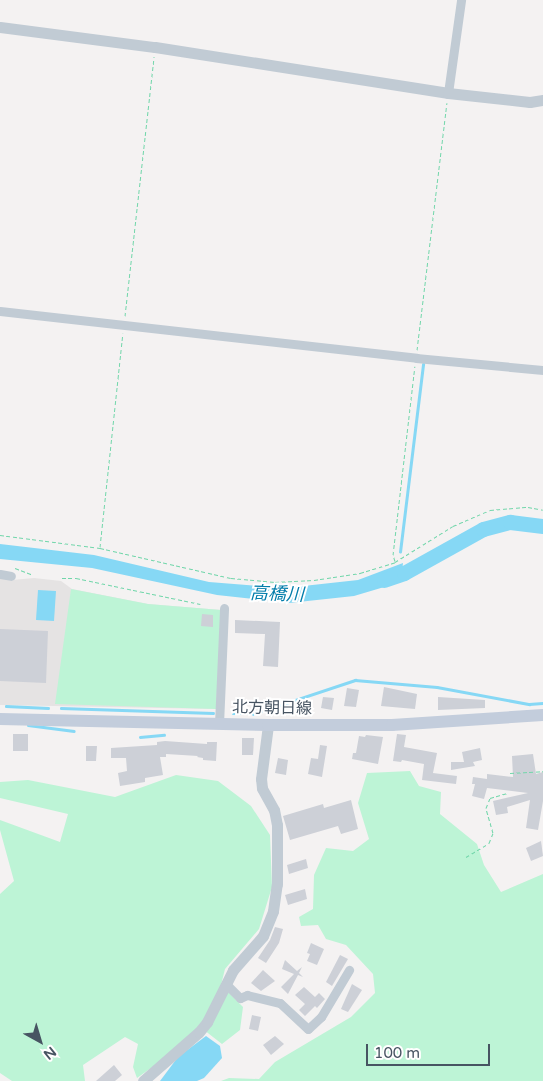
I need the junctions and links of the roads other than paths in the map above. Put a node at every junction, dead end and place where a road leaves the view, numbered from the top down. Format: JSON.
{"nodes":[{"id":1,"x":461,"y":0,"type":"edge"},
{"id":2,"x":0,"y":27,"type":"edge"},
{"id":3,"x":448,"y":92,"type":"junction"},
{"id":4,"x":543,"y":100,"type":"edge"},
{"id":5,"x":0,"y":311,"type":"edge"},
{"id":6,"x":543,"y":370,"type":"edge"},
{"id":7,"x":0,"y":574,"type":"edge"},
{"id":8,"x":10,"y":576,"type":"dead end"},
{"id":9,"x":224,"y":608,"type":"dead end"},
{"id":10,"x":543,"y":715,"type":"edge"},
{"id":11,"x":0,"y":718,"type":"edge"},
{"id":12,"x":219,"y":724,"type":"junction"},
{"id":13,"x":268,"y":725,"type":"junction"},
{"id":14,"x":349,"y":970,"type":"dead end"},
{"id":15,"x":226,"y":984,"type":"junction"},
{"id":16,"x":143,"y":1081,"type":"edge"}],
"edges":[{"from":1,"to":3,"type":"street"},
{"from":2,"to":3,"type":"street"},
{"from":3,"to":4,"type":"street"},
{"from":5,"to":6,"type":"street"},
{"from":7,"to":8,"type":"street"},
{"from":9,"to":12,"type":"street"},
{"from":10,"to":13,"type":"main road","name":"北方朝日線"},
{"from":11,"to":12,"type":"main road","name":"北方朝日線"},
{"from":12,"to":13,"type":"main road","name":"北方朝日線"},
{"from":13,"to":15,"type":"street"},
{"from":14,"to":15,"type":"street"},
{"from":15,"to":16,"type":"street"}]}
